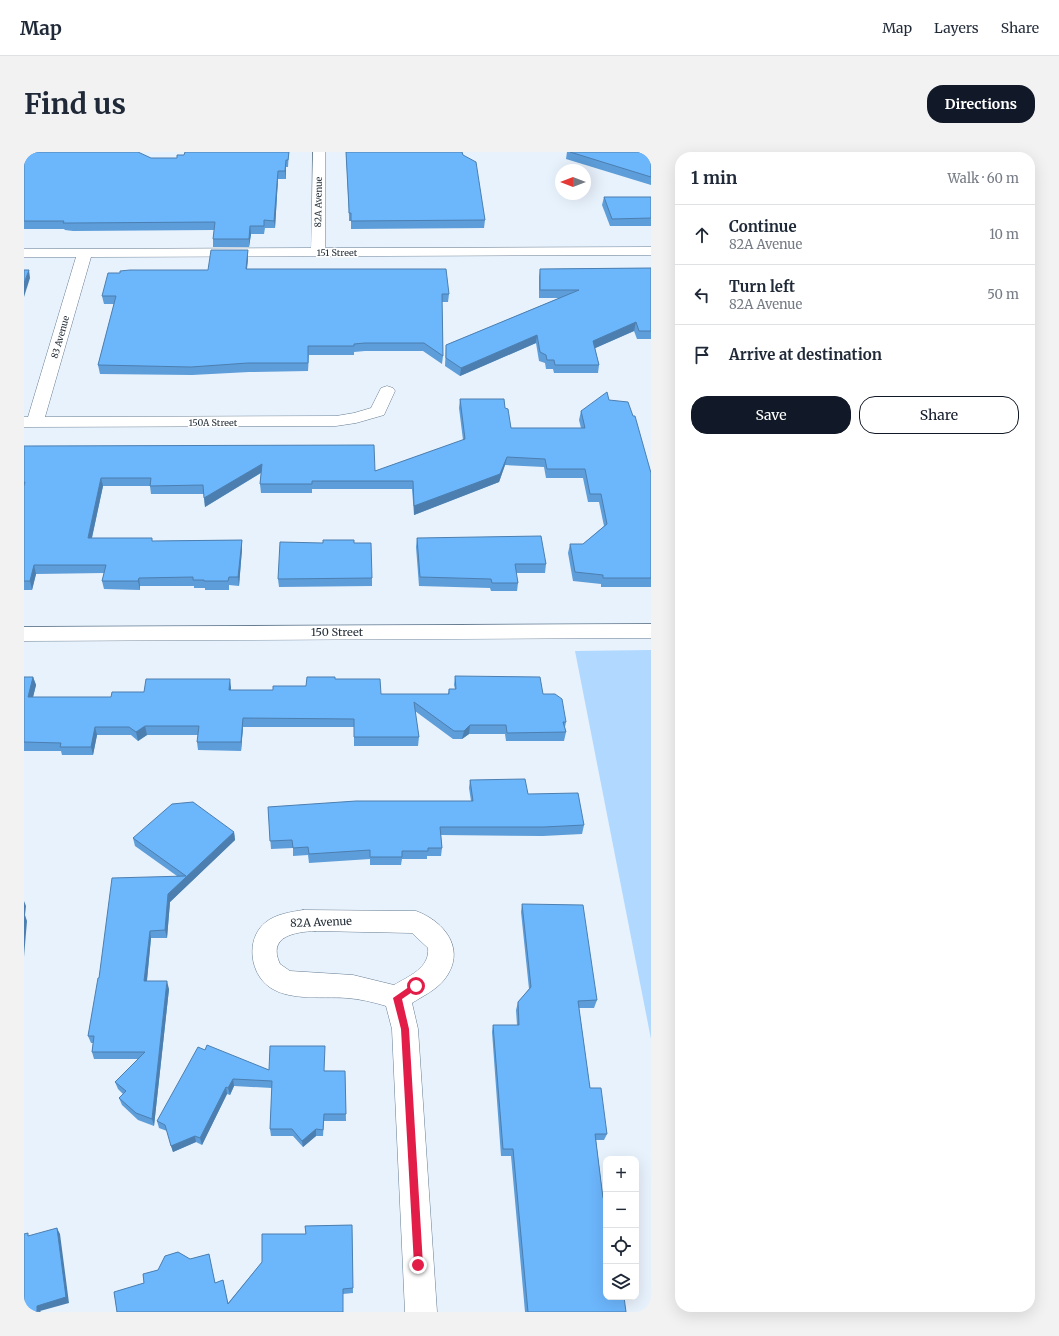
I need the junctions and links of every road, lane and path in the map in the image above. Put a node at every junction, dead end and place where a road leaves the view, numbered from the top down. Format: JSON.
{"nodes":[{"id":1,"x":319,"y":152,"type":"edge"},
{"id":2,"x":651,"y":251,"type":"edge"},
{"id":3,"x":85,"y":252,"type":"junction"},
{"id":4,"x":318,"y":252,"type":"junction"},
{"id":5,"x":24,"y":253,"type":"edge"},
{"id":6,"x":387,"y":391,"type":"dead end"},
{"id":7,"x":30,"y":422,"type":"edge"},
{"id":8,"x":651,"y":631,"type":"edge"},
{"id":9,"x":24,"y":634,"type":"edge"},
{"id":10,"x":397,"y":998,"type":"junction"},
{"id":11,"x":421,"y":1312,"type":"edge"}],
"edges":[{"from":1,"to":4,"type":"street","name":"82A Avenue"},
{"from":2,"to":4,"type":"street","name":"151 Street"},
{"from":3,"to":4,"type":"street","name":"151 Street"},
{"from":3,"to":5,"type":"street","name":"151 Street"},
{"from":3,"to":7,"type":"street","name":"83 Avenue"},
{"from":6,"to":7,"type":"street","name":"150A Street"},
{"from":8,"to":9,"type":"street","name":"150 Street"},
{"from":10,"to":10,"type":"street","name":"82A Avenue"},
{"from":10,"to":11,"type":"street"}]}
